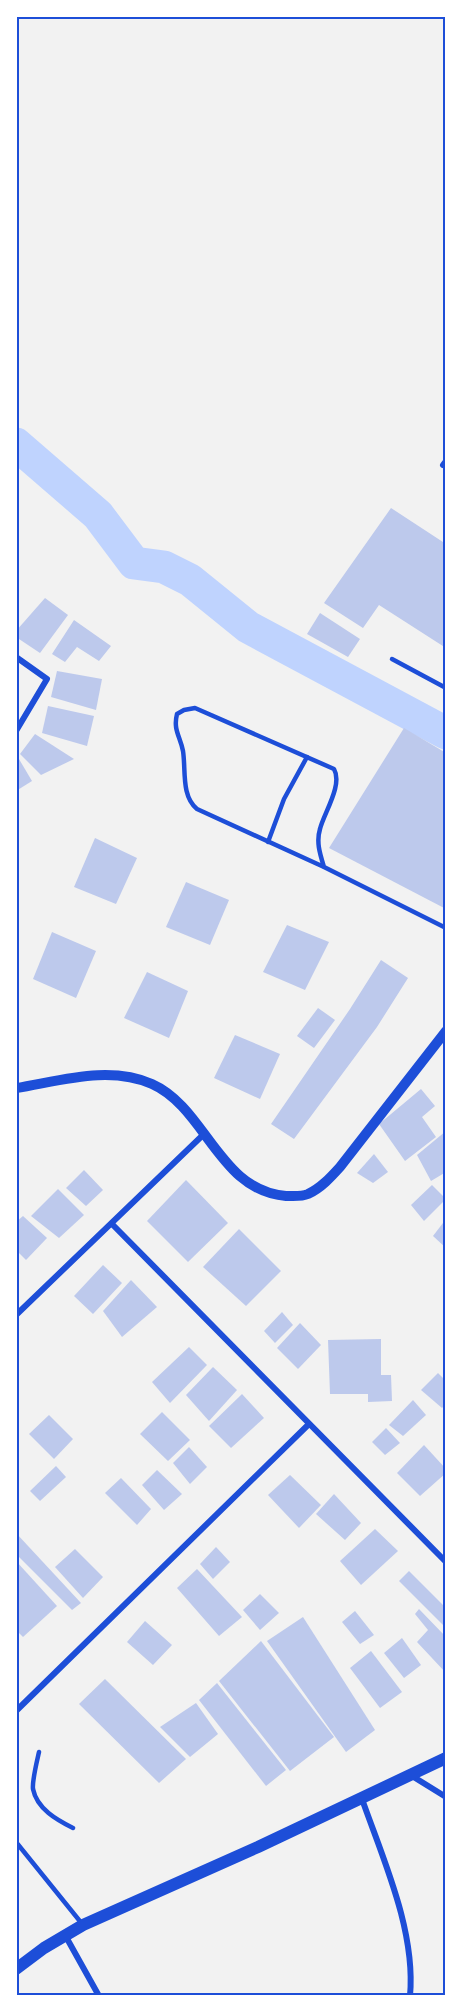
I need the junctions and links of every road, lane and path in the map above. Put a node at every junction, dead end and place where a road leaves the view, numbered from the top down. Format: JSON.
{"nodes":[{"id":1,"x":16,"y":657,"type":"edge"},
{"id":2,"x":392,"y":659,"type":"dead end"},
{"id":3,"x":446,"y":688,"type":"edge"},
{"id":4,"x":16,"y":731,"type":"edge"},
{"id":5,"x":307,"y":757,"type":"junction"},
{"id":6,"x":268,"y":842,"type":"junction"},
{"id":7,"x":324,"y":867,"type":"junction"},
{"id":8,"x":446,"y":928,"type":"edge"},
{"id":9,"x":446,"y":1031,"type":"edge"},
{"id":10,"x":16,"y":1088,"type":"edge"},
{"id":11,"x":204,"y":1134,"type":"junction"},
{"id":12,"x":112,"y":1224,"type":"junction"},
{"id":13,"x":16,"y":1315,"type":"edge"},
{"id":14,"x":309,"y":1424,"type":"junction"},
{"id":15,"x":446,"y":1562,"type":"edge"},
{"id":16,"x":16,"y":1711,"type":"edge"},
{"id":17,"x":39,"y":1752,"type":"dead end"},
{"id":18,"x":446,"y":1758,"type":"edge"},
{"id":19,"x":412,"y":1776,"type":"junction"},
{"id":20,"x":446,"y":1797,"type":"edge"},
{"id":21,"x":362,"y":1799,"type":"junction"},
{"id":22,"x":73,"y":1827,"type":"dead end"},
{"id":23,"x":16,"y":1842,"type":"edge"},
{"id":24,"x":83,"y":1925,"type":"junction"},
{"id":25,"x":64,"y":1935,"type":"junction"},
{"id":26,"x":16,"y":1969,"type":"edge"},
{"id":27,"x":99,"y":1995,"type":"edge"},
{"id":28,"x":410,"y":1995,"type":"edge"}],
"edges":[{"from":1,"to":4,"type":"street"},
{"from":2,"to":3,"type":"lane"},
{"from":5,"to":6,"type":"lane"},
{"from":5,"to":6,"type":"lane"},
{"from":5,"to":7,"type":"lane"},
{"from":6,"to":7,"type":"lane"},
{"from":7,"to":8,"type":"lane"},
{"from":9,"to":11,"type":"street"},
{"from":10,"to":11,"type":"street"},
{"from":11,"to":12,"type":"street"},
{"from":12,"to":13,"type":"street"},
{"from":12,"to":14,"type":"street"},
{"from":14,"to":15,"type":"street"},
{"from":14,"to":16,"type":"street"},
{"from":17,"to":22,"type":"lane"},
{"from":18,"to":19,"type":"main road"},
{"from":19,"to":20,"type":"street"},
{"from":19,"to":21,"type":"main road"},
{"from":21,"to":24,"type":"main road"},
{"from":21,"to":28,"type":"street"},
{"from":23,"to":24,"type":"lane"},
{"from":24,"to":25,"type":"main road"},
{"from":25,"to":26,"type":"main road"},
{"from":25,"to":27,"type":"street"}]}
